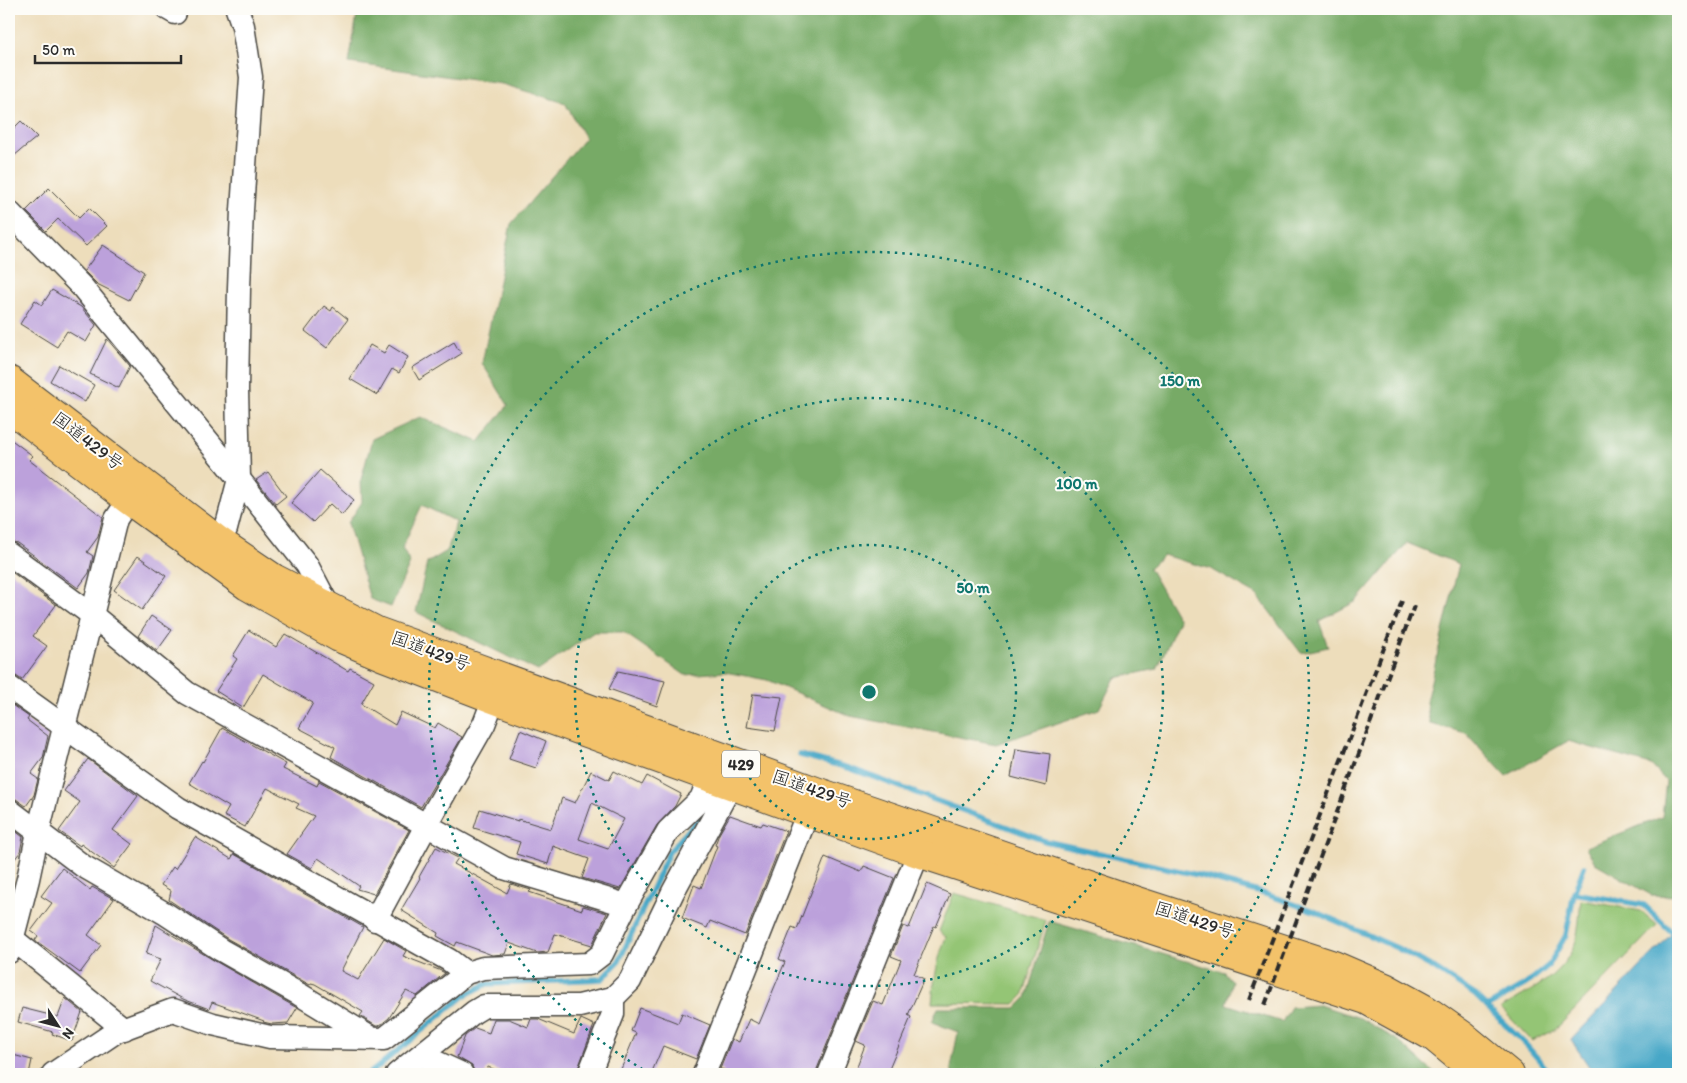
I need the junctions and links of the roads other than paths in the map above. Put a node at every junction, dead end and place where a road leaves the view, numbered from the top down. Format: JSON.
{"nodes":[{"id":1,"x":237,"y":9,"type":"edge"},
{"id":2,"x":9,"y":212,"type":"edge"},
{"id":3,"x":9,"y":380,"type":"edge"},
{"id":4,"x":9,"y":408,"type":"edge"},
{"id":5,"x":240,"y":479,"type":"junction"},
{"id":6,"x":135,"y":491,"type":"junction"},
{"id":7,"x":213,"y":549,"type":"junction"},
{"id":8,"x":9,"y":554,"type":"edge"},
{"id":9,"x":328,"y":607,"type":"junction"},
{"id":10,"x":92,"y":615,"type":"junction"},
{"id":11,"x":9,"y":687,"type":"edge"},
{"id":12,"x":498,"y":688,"type":"junction"},
{"id":13,"x":64,"y":728,"type":"junction"},
{"id":14,"x":725,"y":771,"type":"junction"},
{"id":15,"x":812,"y":802,"type":"junction"},
{"id":16,"x":9,"y":810,"type":"edge"},
{"id":17,"x":426,"y":826,"type":"junction"},
{"id":18,"x":38,"y":832,"type":"junction"},
{"id":19,"x":923,"y":841,"type":"junction"},
{"id":20,"x":626,"y":905,"type":"junction"},
{"id":21,"x":375,"y":920,"type":"junction"},
{"id":22,"x":10,"y":942,"type":"edge"},
{"id":23,"x":466,"y":973,"type":"junction"},
{"id":24,"x":613,"y":998,"type":"junction"},
{"id":25,"x":124,"y":1029,"type":"junction"},
{"id":26,"x":372,"y":1039,"type":"junction"},
{"id":27,"x":421,"y":1055,"type":"junction"},
{"id":28,"x":53,"y":1074,"type":"edge"},
{"id":29,"x":397,"y":1074,"type":"edge"},
{"id":30,"x":462,"y":1074,"type":"edge"},
{"id":31,"x":589,"y":1074,"type":"edge"},
{"id":32,"x":704,"y":1074,"type":"edge"},
{"id":33,"x":829,"y":1074,"type":"edge"},
{"id":34,"x":1478,"y":1074,"type":"edge"},
{"id":35,"x":1510,"y":1074,"type":"edge"}],
"edges":[{"from":1,"to":5,"type":"street"},
{"from":2,"to":5,"type":"street"},
{"from":3,"to":6,"type":"highway","name":"国道429号","number":"429"},
{"from":4,"to":6,"type":"highway","name":"国道429号","number":"429"},
{"from":5,"to":7,"type":"street"},
{"from":5,"to":9,"type":"street"},
{"from":6,"to":7,"type":"highway","name":"国道429号","number":"429"},
{"from":6,"to":10,"type":"street"},
{"from":7,"to":9,"type":"highway","name":"国道429号","number":"429"},
{"from":7,"to":12,"type":"highway","name":"国道429号","number":"429"},
{"from":8,"to":10,"type":"street"},
{"from":9,"to":12,"type":"highway","name":"国道429号","number":"429"},
{"from":10,"to":13,"type":"street"},
{"from":10,"to":17,"type":"street"},
{"from":11,"to":13,"type":"street"},
{"from":12,"to":14,"type":"highway","name":"国道429号","number":"429"},
{"from":12,"to":17,"type":"street"},
{"from":13,"to":18,"type":"street"},
{"from":13,"to":21,"type":"street"},
{"from":14,"to":15,"type":"highway","name":"国道429号","number":"429"},
{"from":14,"to":20,"type":"street"},
{"from":14,"to":24,"type":"street"},
{"from":15,"to":19,"type":"highway","name":"国道429号","number":"429"},
{"from":15,"to":32,"type":"street"},
{"from":16,"to":18,"type":"street"},
{"from":17,"to":20,"type":"street"},
{"from":17,"to":21,"type":"street"},
{"from":18,"to":22,"type":"street"},
{"from":18,"to":26,"type":"street"},
{"from":19,"to":33,"type":"street"},
{"from":19,"to":34,"type":"highway","name":"国道429号","number":"429"},
{"from":19,"to":35,"type":"highway","name":"国道429号","number":"429"},
{"from":20,"to":23,"type":"street"},
{"from":21,"to":23,"type":"street"},
{"from":22,"to":25,"type":"street"},
{"from":23,"to":26,"type":"street"},
{"from":24,"to":27,"type":"street"},
{"from":24,"to":31,"type":"street"},
{"from":25,"to":26,"type":"street"},
{"from":25,"to":28,"type":"street"},
{"from":27,"to":29,"type":"street"},
{"from":27,"to":30,"type":"street"}]}
